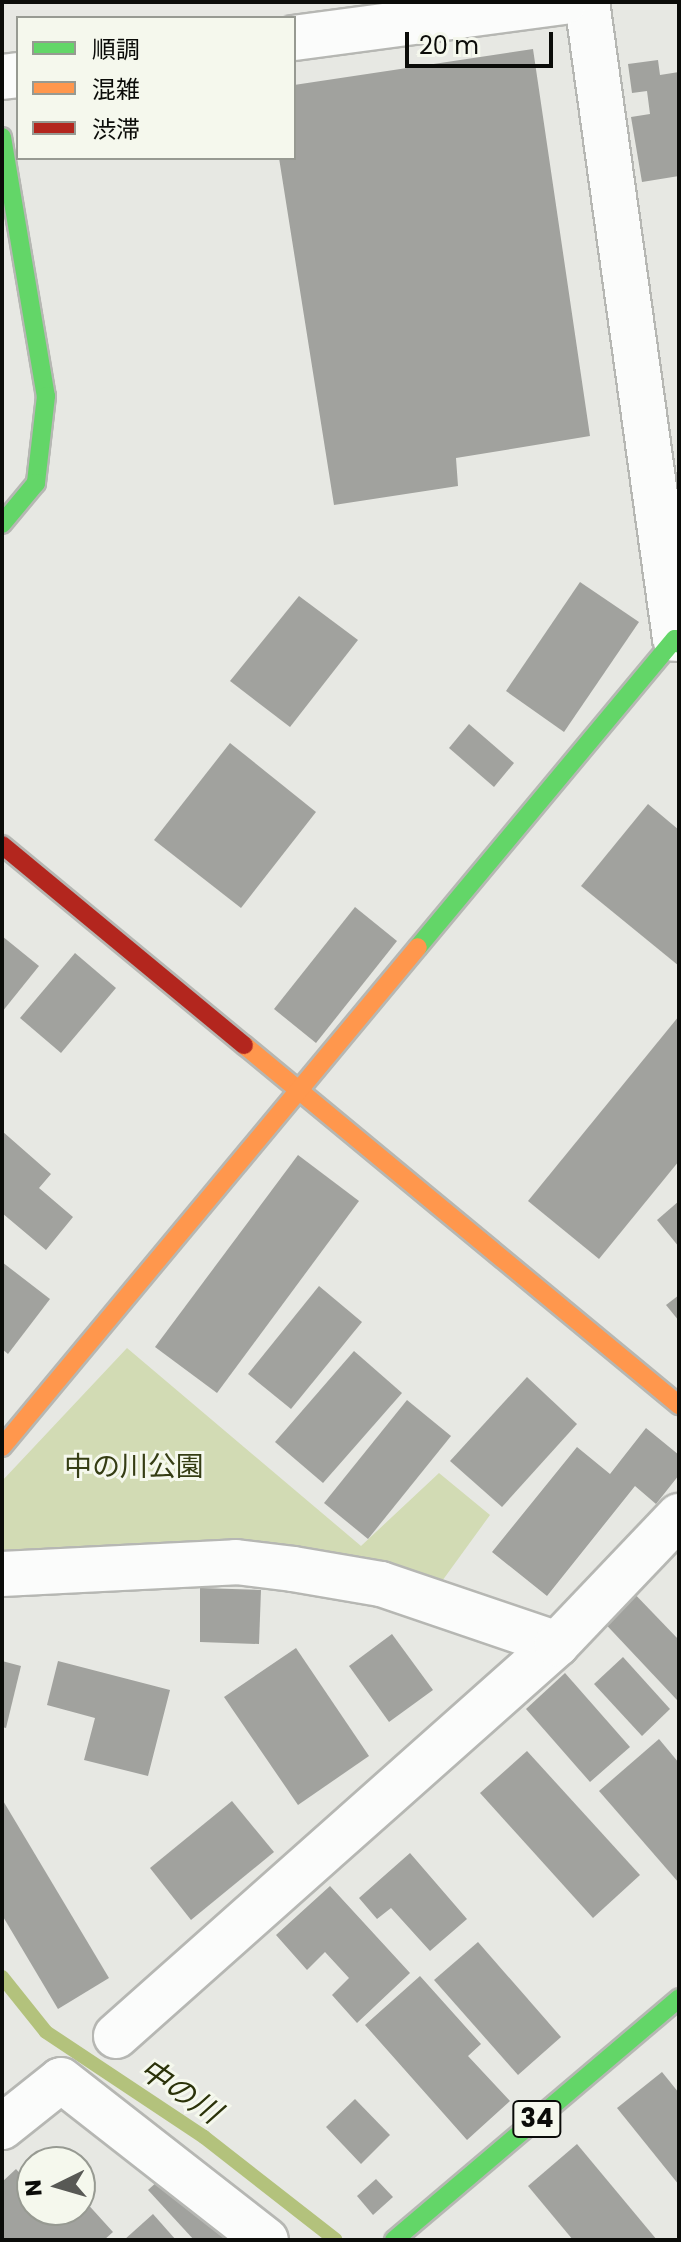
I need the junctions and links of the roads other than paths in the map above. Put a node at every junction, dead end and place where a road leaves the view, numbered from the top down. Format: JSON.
{"nodes":[{"id":1,"x":565,"y":2,"type":"edge"},
{"id":2,"x":587,"y":2,"type":"edge"},
{"id":3,"x":296,"y":38,"type":"edge"},
{"id":4,"x":2,"y":137,"type":"edge"},
{"id":5,"x":2,"y":524,"type":"edge"},
{"id":6,"x":677,"y":641,"type":"edge"},
{"id":7,"x":2,"y":845,"type":"edge"},
{"id":8,"x":299,"y":1086,"type":"junction"},
{"id":9,"x":679,"y":1405,"type":"edge"},
{"id":10,"x":2,"y":1447,"type":"edge"},
{"id":11,"x":679,"y":1516,"type":"edge"},
{"id":12,"x":2,"y":1574,"type":"edge"},
{"id":13,"x":557,"y":1644,"type":"junction"},
{"id":14,"x":679,"y":1998,"type":"edge"},
{"id":15,"x":116,"y":2036,"type":"dead end"},
{"id":16,"x":2,"y":2127,"type":"edge"},
{"id":17,"x":266,"y":2240,"type":"edge"},
{"id":18,"x":394,"y":2240,"type":"edge"}],
"edges":[{"from":1,"to":3,"type":"street"},
{"from":2,"to":6,"type":"street"},
{"from":4,"to":5,"type":"street"},
{"from":6,"to":8,"type":"street"},
{"from":7,"to":8,"type":"street"},
{"from":8,"to":9,"type":"street"},
{"from":8,"to":10,"type":"street"},
{"from":11,"to":13,"type":"street"},
{"from":12,"to":13,"type":"street"},
{"from":13,"to":15,"type":"street"},
{"from":14,"to":18,"type":"street","number":"34"},
{"from":16,"to":17,"type":"street"}]}
